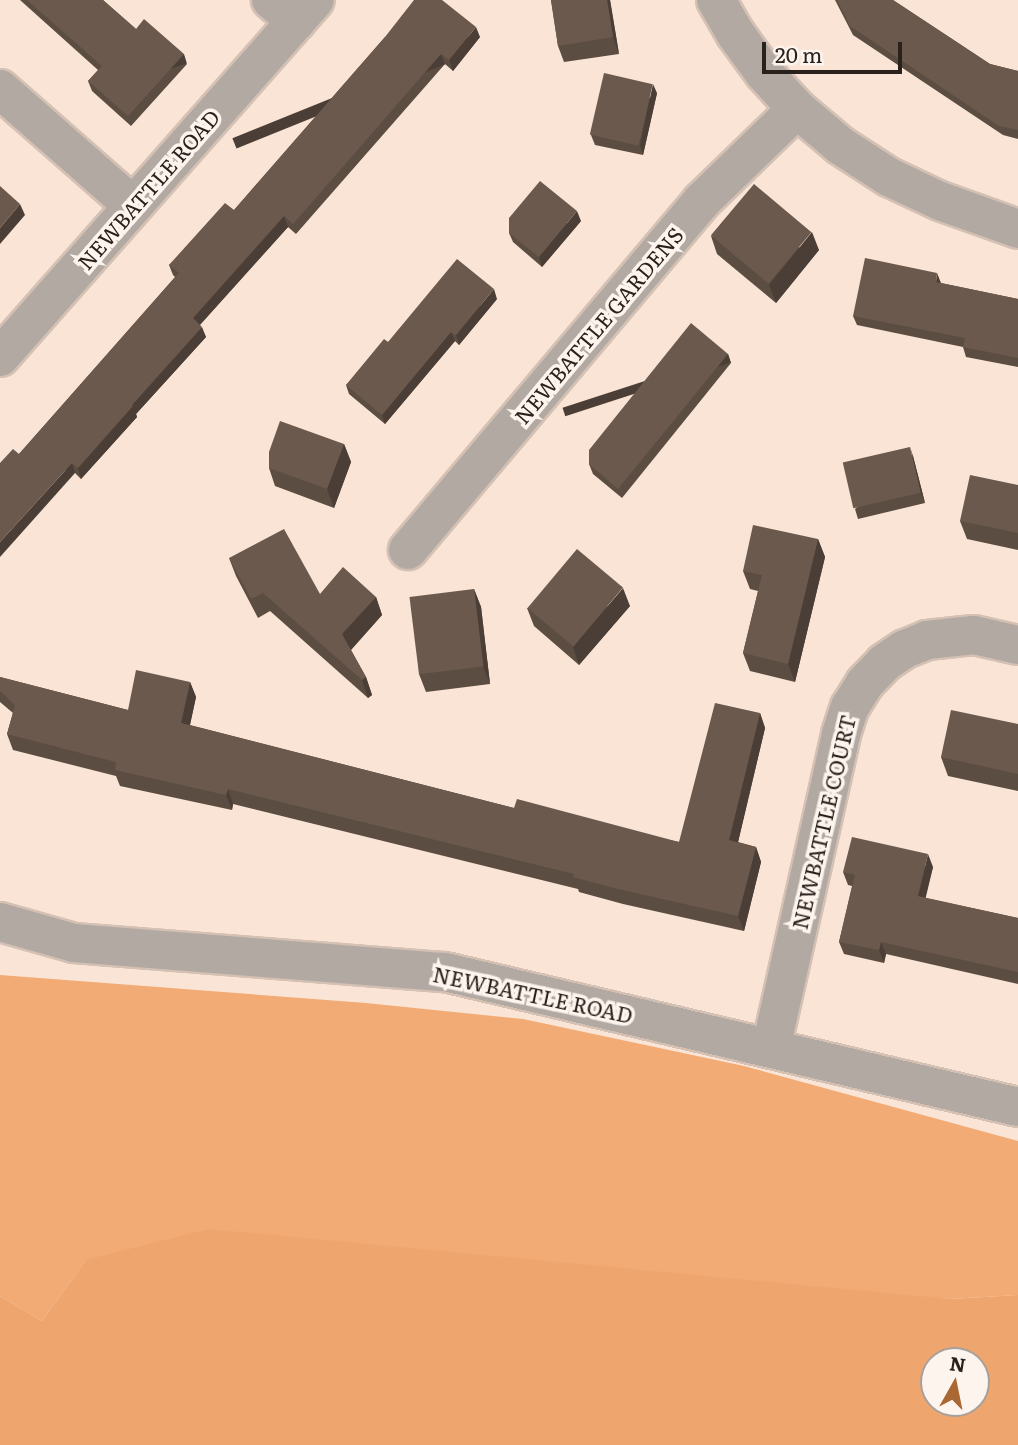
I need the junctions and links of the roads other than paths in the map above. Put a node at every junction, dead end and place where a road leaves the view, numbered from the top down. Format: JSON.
{"nodes":[{"id":1,"x":716,"y":0,"type":"edge"},
{"id":2,"x":294,"y":7,"type":"edge"},
{"id":3,"x":0,"y":89,"type":"edge"},
{"id":4,"x":797,"y":109,"type":"junction"},
{"id":5,"x":133,"y":206,"type":"junction"},
{"id":6,"x":1018,"y":229,"type":"edge"},
{"id":7,"x":0,"y":357,"type":"edge"},
{"id":8,"x":408,"y":550,"type":"dead end"},
{"id":9,"x":1018,"y":645,"type":"edge"},
{"id":10,"x":0,"y":922,"type":"edge"},
{"id":11,"x":771,"y":1048,"type":"junction"},
{"id":12,"x":1018,"y":1107,"type":"edge"}],
"edges":[{"from":1,"to":4,"type":"street"},
{"from":2,"to":5,"type":"street","name":"NEWBATTLE ROAD"},
{"from":3,"to":5,"type":"street"},
{"from":4,"to":6,"type":"street"},
{"from":4,"to":8,"type":"street","name":"NEWBATTLE GARDENS"},
{"from":5,"to":7,"type":"street","name":"NEWBATTLE ROAD"},
{"from":9,"to":11,"type":"street","name":"NEWBATTLE COURT"},
{"from":10,"to":11,"type":"street","name":"NEWBATTLE ROAD"},
{"from":11,"to":12,"type":"street","name":"NEWBATTLE ROAD"}]}
